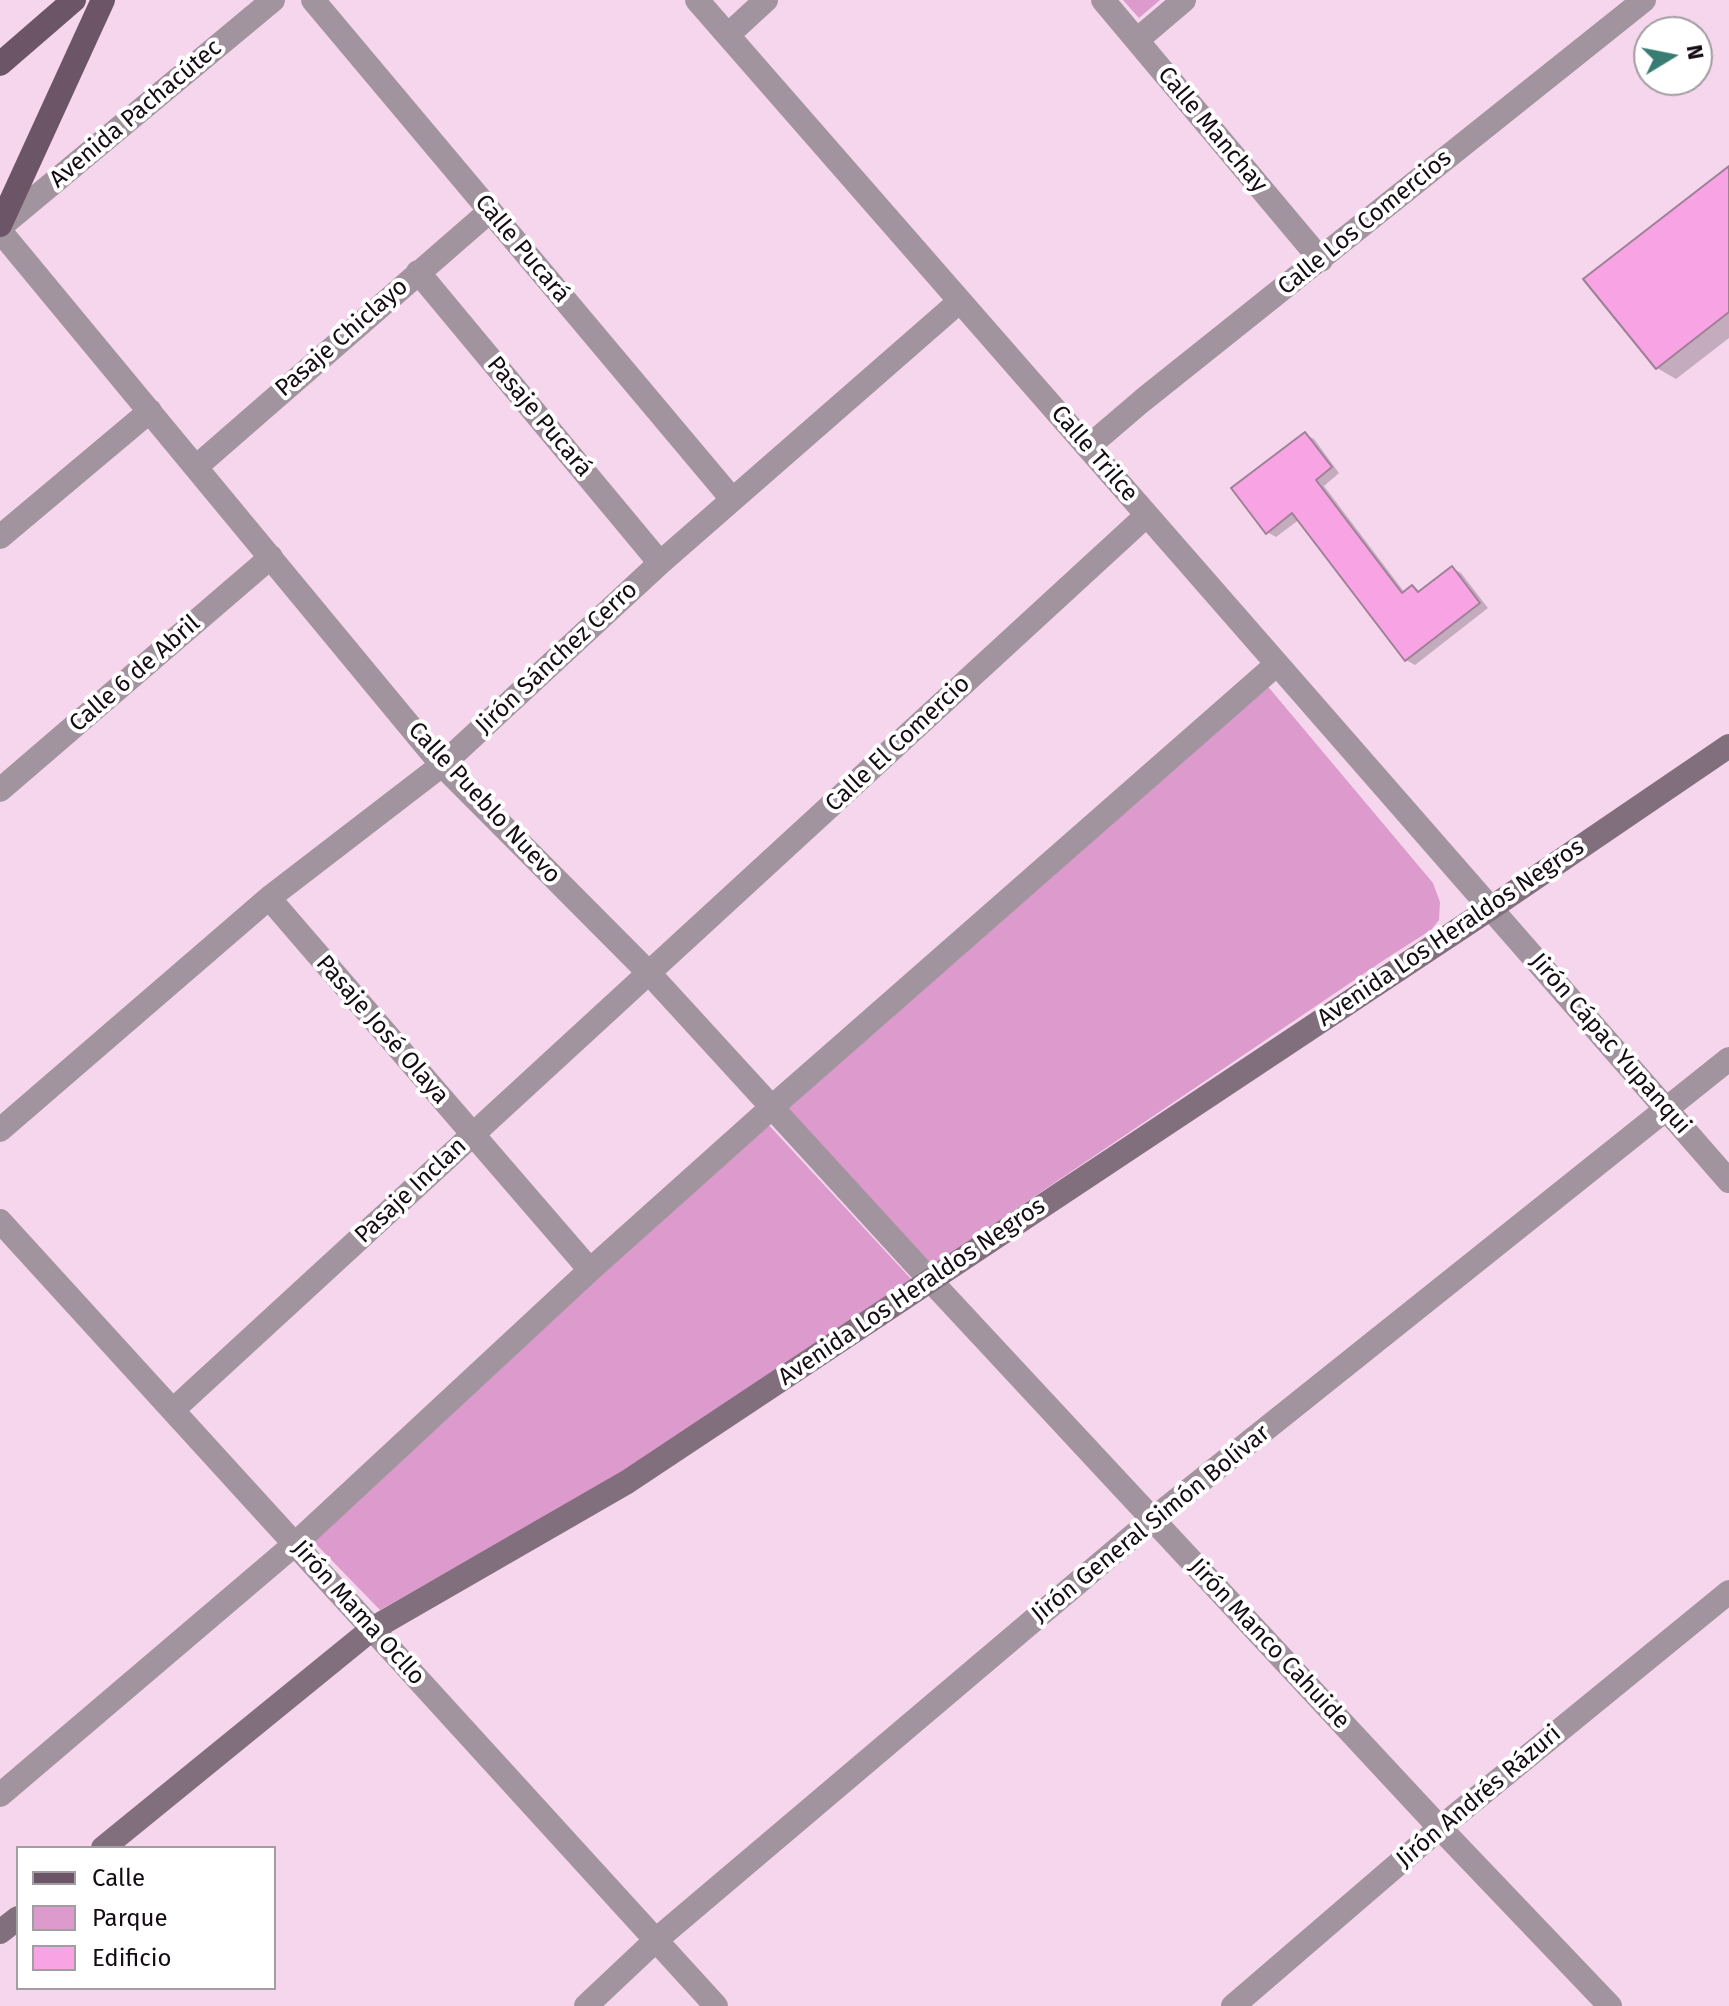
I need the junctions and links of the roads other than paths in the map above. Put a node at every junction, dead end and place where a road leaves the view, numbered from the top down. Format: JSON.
{"nodes":[{"id":1,"x":74,"y":0,"type":"edge"},
{"id":2,"x":103,"y":0,"type":"edge"},
{"id":3,"x":273,"y":0,"type":"edge"},
{"id":4,"x":313,"y":0,"type":"edge"},
{"id":5,"x":697,"y":0,"type":"edge"},
{"id":6,"x":766,"y":0,"type":"edge"},
{"id":7,"x":1103,"y":0,"type":"edge"},
{"id":8,"x":1184,"y":0,"type":"edge"},
{"id":9,"x":1644,"y":0,"type":"edge"},
{"id":10,"x":728,"y":35,"type":"junction"},
{"id":11,"x":1137,"y":40,"type":"junction"},
{"id":12,"x":0,"y":64,"type":"edge"},
{"id":13,"x":490,"y":211,"type":"junction"},
{"id":14,"x":0,"y":228,"type":"edge"},
{"id":15,"x":1321,"y":260,"type":"junction"},
{"id":16,"x":418,"y":272,"type":"junction"},
{"id":17,"x":960,"y":301,"type":"junction"},
{"id":18,"x":150,"y":411,"type":"junction"},
{"id":19,"x":1088,"y":447,"type":"junction"},
{"id":20,"x":196,"y":467,"type":"junction"},
{"id":21,"x":732,"y":499,"type":"junction"},
{"id":22,"x":1147,"y":515,"type":"junction"},
{"id":23,"x":0,"y":537,"type":"edge"},
{"id":24,"x":271,"y":557,"type":"junction"},
{"id":25,"x":660,"y":563,"type":"junction"},
{"id":26,"x":1277,"y":664,"type":"junction"},
{"id":27,"x":1729,"y":746,"type":"edge"},
{"id":28,"x":442,"y":765,"type":"junction"},
{"id":29,"x":0,"y":790,"type":"edge"},
{"id":30,"x":269,"y":898,"type":"junction"},
{"id":31,"x":1491,"y":908,"type":"junction"},
{"id":32,"x":649,"y":973,"type":"junction"},
{"id":33,"x":1729,"y":1059,"type":"edge"},
{"id":34,"x":771,"y":1108,"type":"junction"},
{"id":35,"x":1666,"y":1109,"type":"junction"},
{"id":36,"x":0,"y":1130,"type":"edge"},
{"id":37,"x":472,"y":1135,"type":"junction"},
{"id":38,"x":1729,"y":1181,"type":"edge"},
{"id":39,"x":0,"y":1221,"type":"edge"},
{"id":40,"x":590,"y":1270,"type":"junction"},
{"id":41,"x":930,"y":1280,"type":"junction"},
{"id":42,"x":173,"y":1410,"type":"junction"},
{"id":43,"x":1153,"y":1519,"type":"junction"},
{"id":44,"x":295,"y":1544,"type":"junction"},
{"id":45,"x":1728,"y":1594,"type":"edge"},
{"id":46,"x":372,"y":1629,"type":"junction"},
{"id":47,"x":0,"y":1795,"type":"edge"},
{"id":48,"x":1440,"y":1828,"type":"junction"},
{"id":49,"x":105,"y":1846,"type":"edge"},
{"id":50,"x":16,"y":1920,"type":"edge"},
{"id":51,"x":0,"y":1932,"type":"edge"},
{"id":52,"x":656,"y":1940,"type":"junction"},
{"id":53,"x":586,"y":2006,"type":"edge"},
{"id":54,"x":716,"y":2006,"type":"edge"},
{"id":55,"x":1233,"y":2006,"type":"edge"},
{"id":56,"x":1610,"y":2006,"type":"edge"}],
"edges":[{"from":1,"to":12,"type":"main road"},
{"from":2,"to":14,"type":"main road"},
{"from":3,"to":14,"type":"street","name":"Avenida Pachacútec"},
{"from":4,"to":13,"type":"street","name":"Calle Pucará"},
{"from":5,"to":10,"type":"street","name":"Calle Trilce"},
{"from":6,"to":10,"type":"street"},
{"from":7,"to":11,"type":"street","name":"Calle Manchay"},
{"from":8,"to":11,"type":"street"},
{"from":9,"to":15,"type":"street","name":"Calle Los Comercios"},
{"from":10,"to":17,"type":"street","name":"Calle Trilce"},
{"from":11,"to":15,"type":"street","name":"Calle Manchay"},
{"from":13,"to":16,"type":"street","name":"Pasaje Chiclayo"},
{"from":13,"to":21,"type":"street","name":"Calle Pucará"},
{"from":14,"to":18,"type":"street","name":"Calle Pueblo Nuevo"},
{"from":15,"to":19,"type":"street","name":"Calle Los Comercios"},
{"from":16,"to":20,"type":"street","name":"Pasaje Chiclayo"},
{"from":16,"to":25,"type":"street","name":"Pasaje Pucará"},
{"from":17,"to":19,"type":"street","name":"Calle Trilce"},
{"from":17,"to":21,"type":"street","name":"Jirón Sánchez Cerro"},
{"from":18,"to":20,"type":"street","name":"Calle Pueblo Nuevo"},
{"from":18,"to":23,"type":"street"},
{"from":19,"to":22,"type":"street","name":"Calle Trilce"},
{"from":20,"to":24,"type":"street","name":"Calle Pueblo Nuevo"},
{"from":21,"to":25,"type":"street","name":"Jirón Sánchez Cerro"},
{"from":22,"to":26,"type":"street","name":"Calle Trilce"},
{"from":22,"to":32,"type":"street","name":"Calle El Comercio"},
{"from":24,"to":28,"type":"street","name":"Calle Pueblo Nuevo"},
{"from":24,"to":29,"type":"street","name":"Calle 6 de Abril"},
{"from":25,"to":28,"type":"street","name":"Jirón Sánchez Cerro"},
{"from":26,"to":31,"type":"street","name":"Calle Trilce"},
{"from":26,"to":34,"type":"street"},
{"from":27,"to":31,"type":"street","name":"Avenida Los Heraldos Negros"},
{"from":28,"to":30,"type":"street","name":"Jirón Sánchez Cerro"},
{"from":28,"to":32,"type":"street","name":"Calle Pueblo Nuevo"},
{"from":30,"to":36,"type":"street","name":"Jirón Sánchez Cerro"},
{"from":30,"to":37,"type":"street","name":"Pasaje José Olaya"},
{"from":31,"to":35,"type":"street","name":"Jirón Cápac Yupanqui"},
{"from":31,"to":41,"type":"street","name":"Avenida Los Heraldos Negros"},
{"from":32,"to":34,"type":"street","name":"Calle Pueblo Nuevo"},
{"from":32,"to":37,"type":"street","name":"Pasaje Inclan"},
{"from":33,"to":35,"type":"street","name":"Jirón General Simón Bolívar"},
{"from":34,"to":40,"type":"street"},
{"from":34,"to":41,"type":"street","name":"Calle Pueblo Nuevo"},
{"from":35,"to":38,"type":"street","name":"Jirón Cápac Yupanqui"},
{"from":35,"to":43,"type":"street","name":"Jirón General Simón Bolívar"},
{"from":37,"to":40,"type":"street","name":"Pasaje José Olaya"},
{"from":37,"to":42,"type":"street","name":"Pasaje Inclan"},
{"from":39,"to":42,"type":"street","name":"Jirón Mama Ocllo"},
{"from":40,"to":44,"type":"street"},
{"from":41,"to":43,"type":"street","name":"Jirón Manco Cahuide"},
{"from":41,"to":46,"type":"street","name":"Avenida Los Heraldos Negros"},
{"from":42,"to":44,"type":"street","name":"Jirón Mama Ocllo"},
{"from":43,"to":48,"type":"street","name":"Jirón Manco Cahuide"},
{"from":43,"to":52,"type":"street","name":"Jirón General Simón Bolívar"},
{"from":44,"to":46,"type":"street","name":"Jirón Mama Ocllo"},
{"from":44,"to":47,"type":"street"},
{"from":45,"to":48,"type":"street","name":"Jirón Andrés Rázuri"},
{"from":46,"to":49,"type":"street","name":"Avenida Los Heraldos Negros"},
{"from":46,"to":52,"type":"street","name":"Jirón Mama Ocllo"},
{"from":48,"to":55,"type":"street","name":"Jirón Andrés Rázuri"},
{"from":48,"to":56,"type":"street","name":"Jirón Manco Cahuide"},
{"from":50,"to":51,"type":"street"},
{"from":52,"to":53,"type":"street","name":"Jirón General Simón Bolívar"},
{"from":52,"to":54,"type":"street","name":"Jirón Mama Ocllo"}]}
